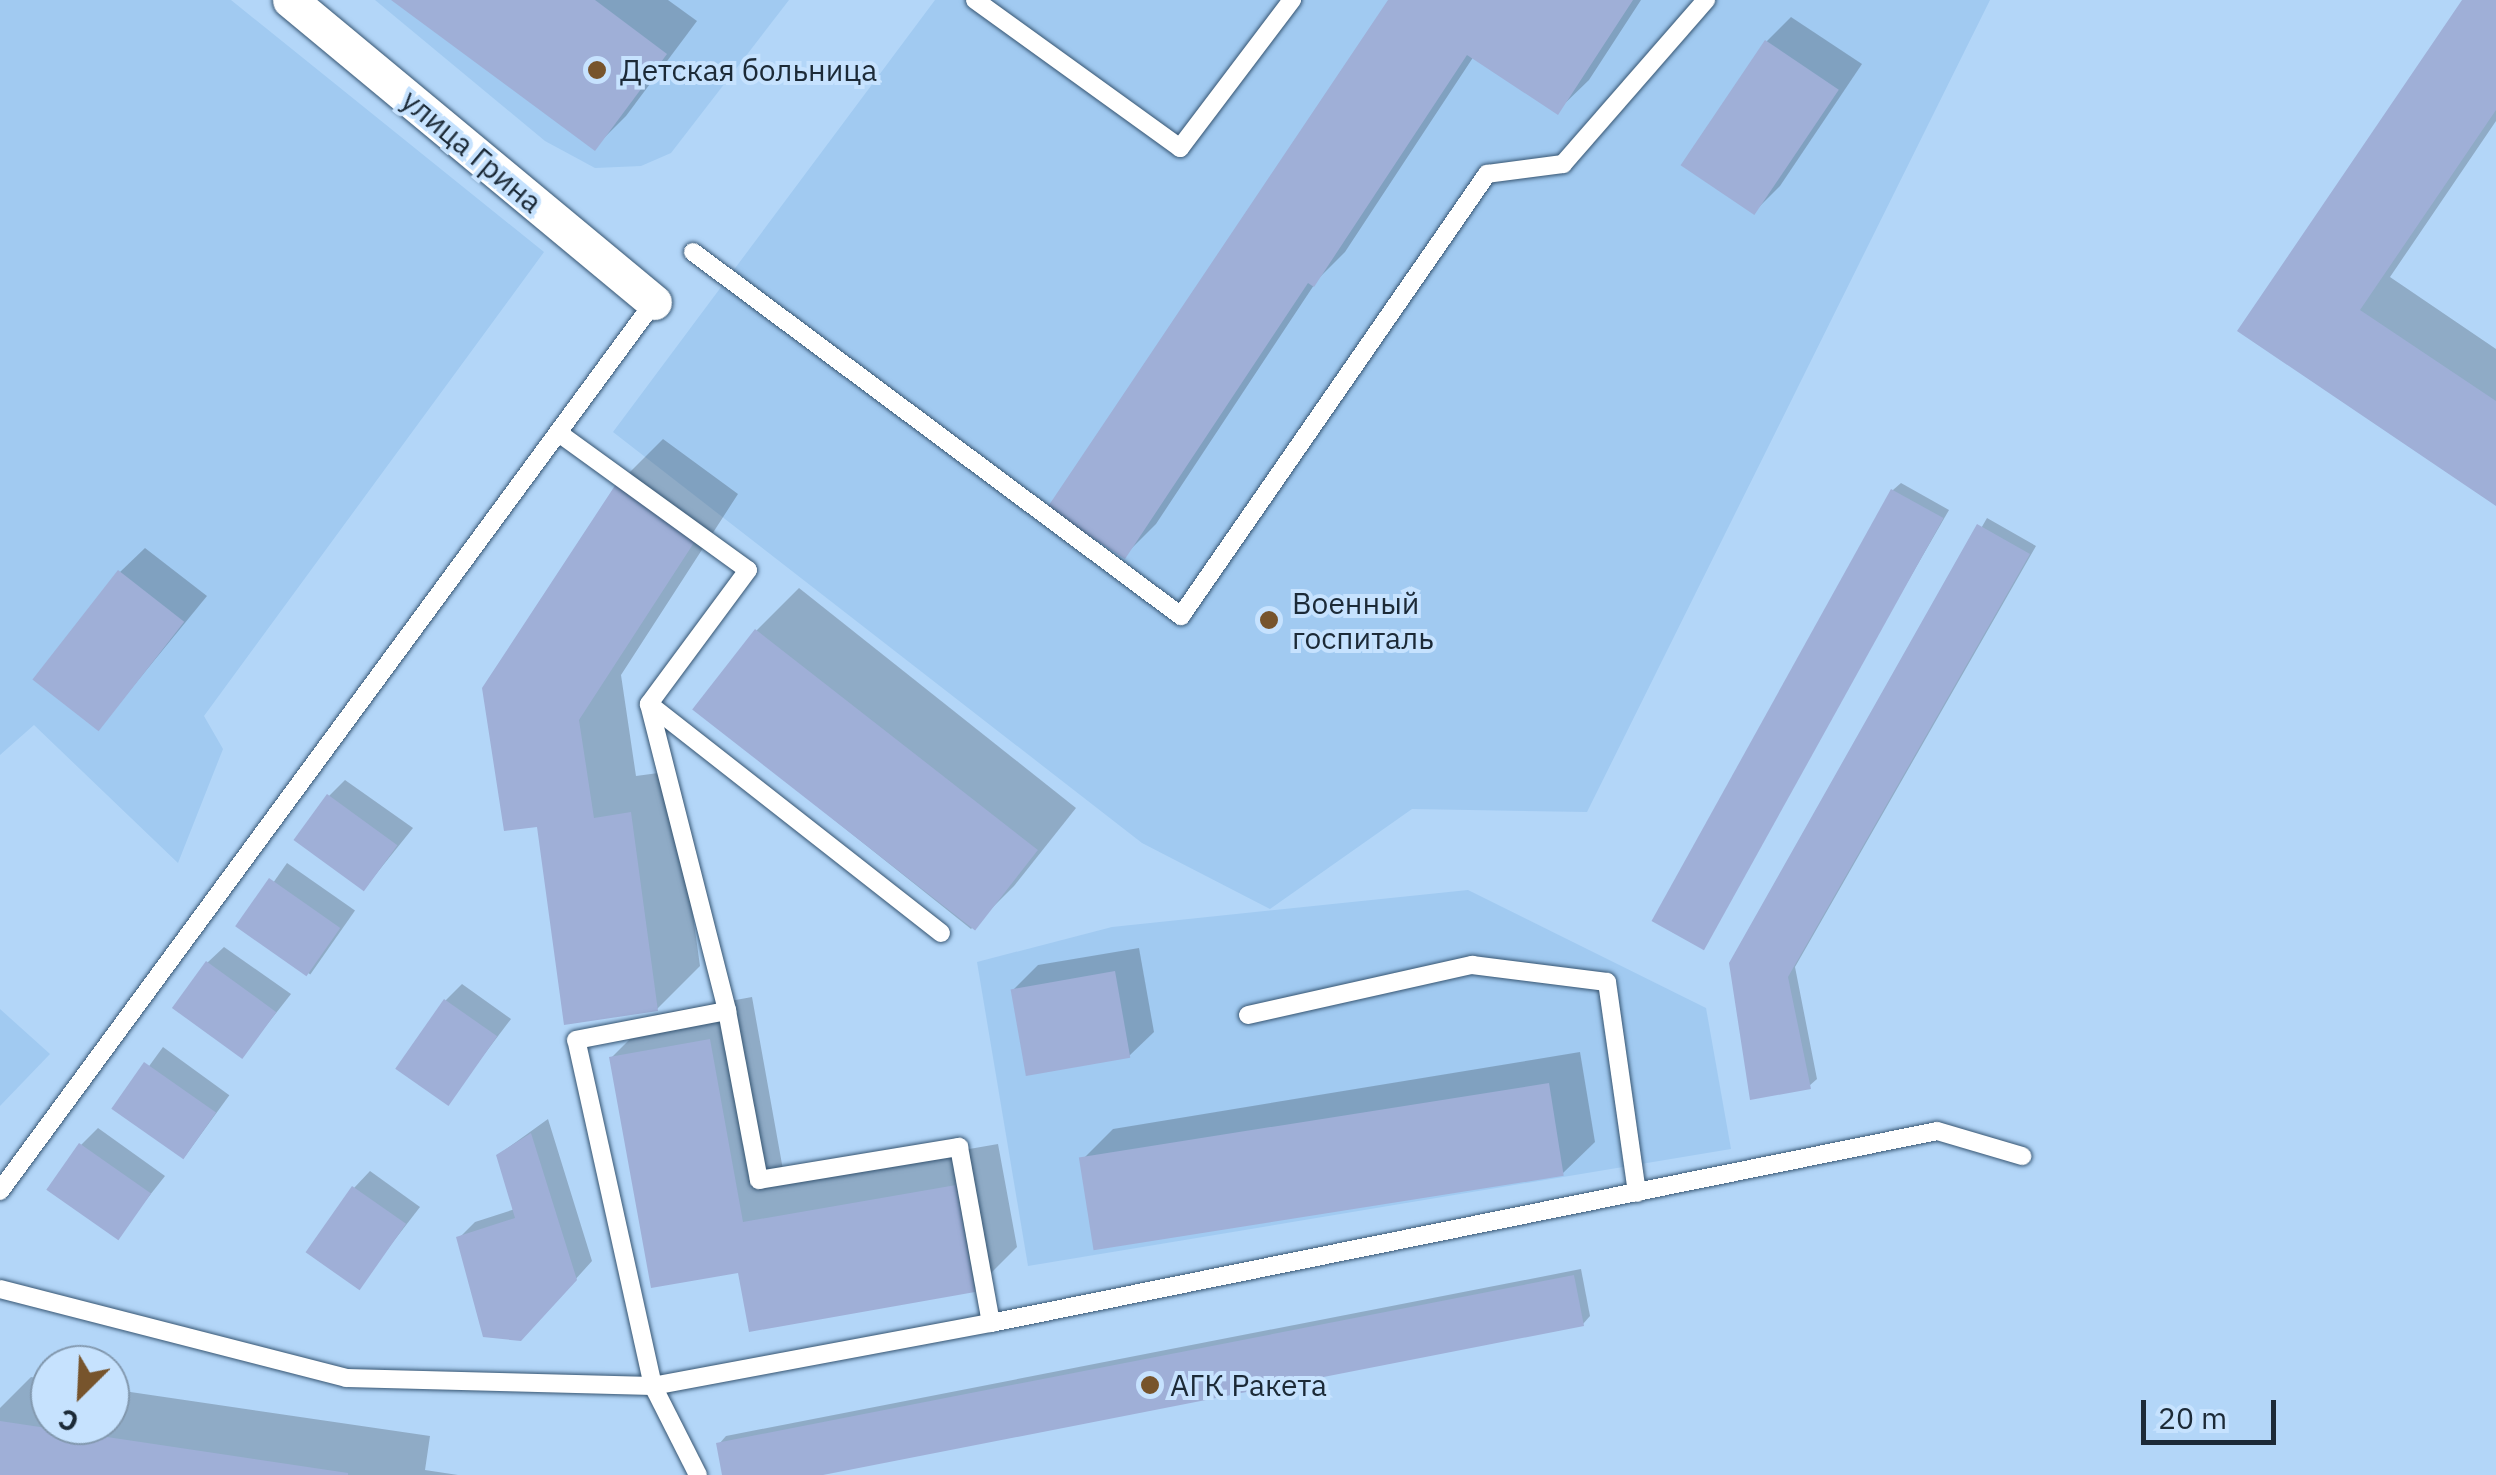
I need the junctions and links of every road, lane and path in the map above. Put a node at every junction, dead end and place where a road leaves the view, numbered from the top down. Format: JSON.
{"nodes":[{"id":1,"x":290,"y":0,"type":"edge"},
{"id":2,"x":975,"y":0,"type":"edge"},
{"id":3,"x":1292,"y":0,"type":"edge"},
{"id":4,"x":1706,"y":0,"type":"edge"},
{"id":5,"x":693,"y":252,"type":"dead end"},
{"id":6,"x":654,"y":302,"type":"joint"},
{"id":7,"x":560,"y":434,"type":"junction"},
{"id":8,"x":648,"y":704,"type":"junction"},
{"id":9,"x":940,"y":933,"type":"dead end"},
{"id":10,"x":727,"y":1011,"type":"junction"},
{"id":11,"x":1248,"y":1014,"type":"dead end"},
{"id":12,"x":2022,"y":1156,"type":"dead end"},
{"id":13,"x":0,"y":1191,"type":"edge"},
{"id":14,"x":1637,"y":1194,"type":"junction"},
{"id":15,"x":0,"y":1289,"type":"edge"},
{"id":16,"x":992,"y":1322,"type":"junction"},
{"id":17,"x":653,"y":1386,"type":"junction"},
{"id":18,"x":698,"y":1475,"type":"edge"}],
"edges":[{"from":1,"to":6,"type":"street","name":"улица Грина"},
{"from":2,"to":3,"type":"lane"},
{"from":4,"to":5,"type":"lane"},
{"from":6,"to":7,"type":"lane"},
{"from":7,"to":8,"type":"lane"},
{"from":7,"to":13,"type":"lane"},
{"from":8,"to":9,"type":"lane"},
{"from":8,"to":10,"type":"lane"},
{"from":10,"to":16,"type":"lane"},
{"from":10,"to":17,"type":"lane"},
{"from":11,"to":14,"type":"lane"},
{"from":12,"to":14,"type":"lane"},
{"from":14,"to":16,"type":"lane"},
{"from":15,"to":17,"type":"lane"},
{"from":16,"to":17,"type":"lane"},
{"from":17,"to":18,"type":"lane"}]}
